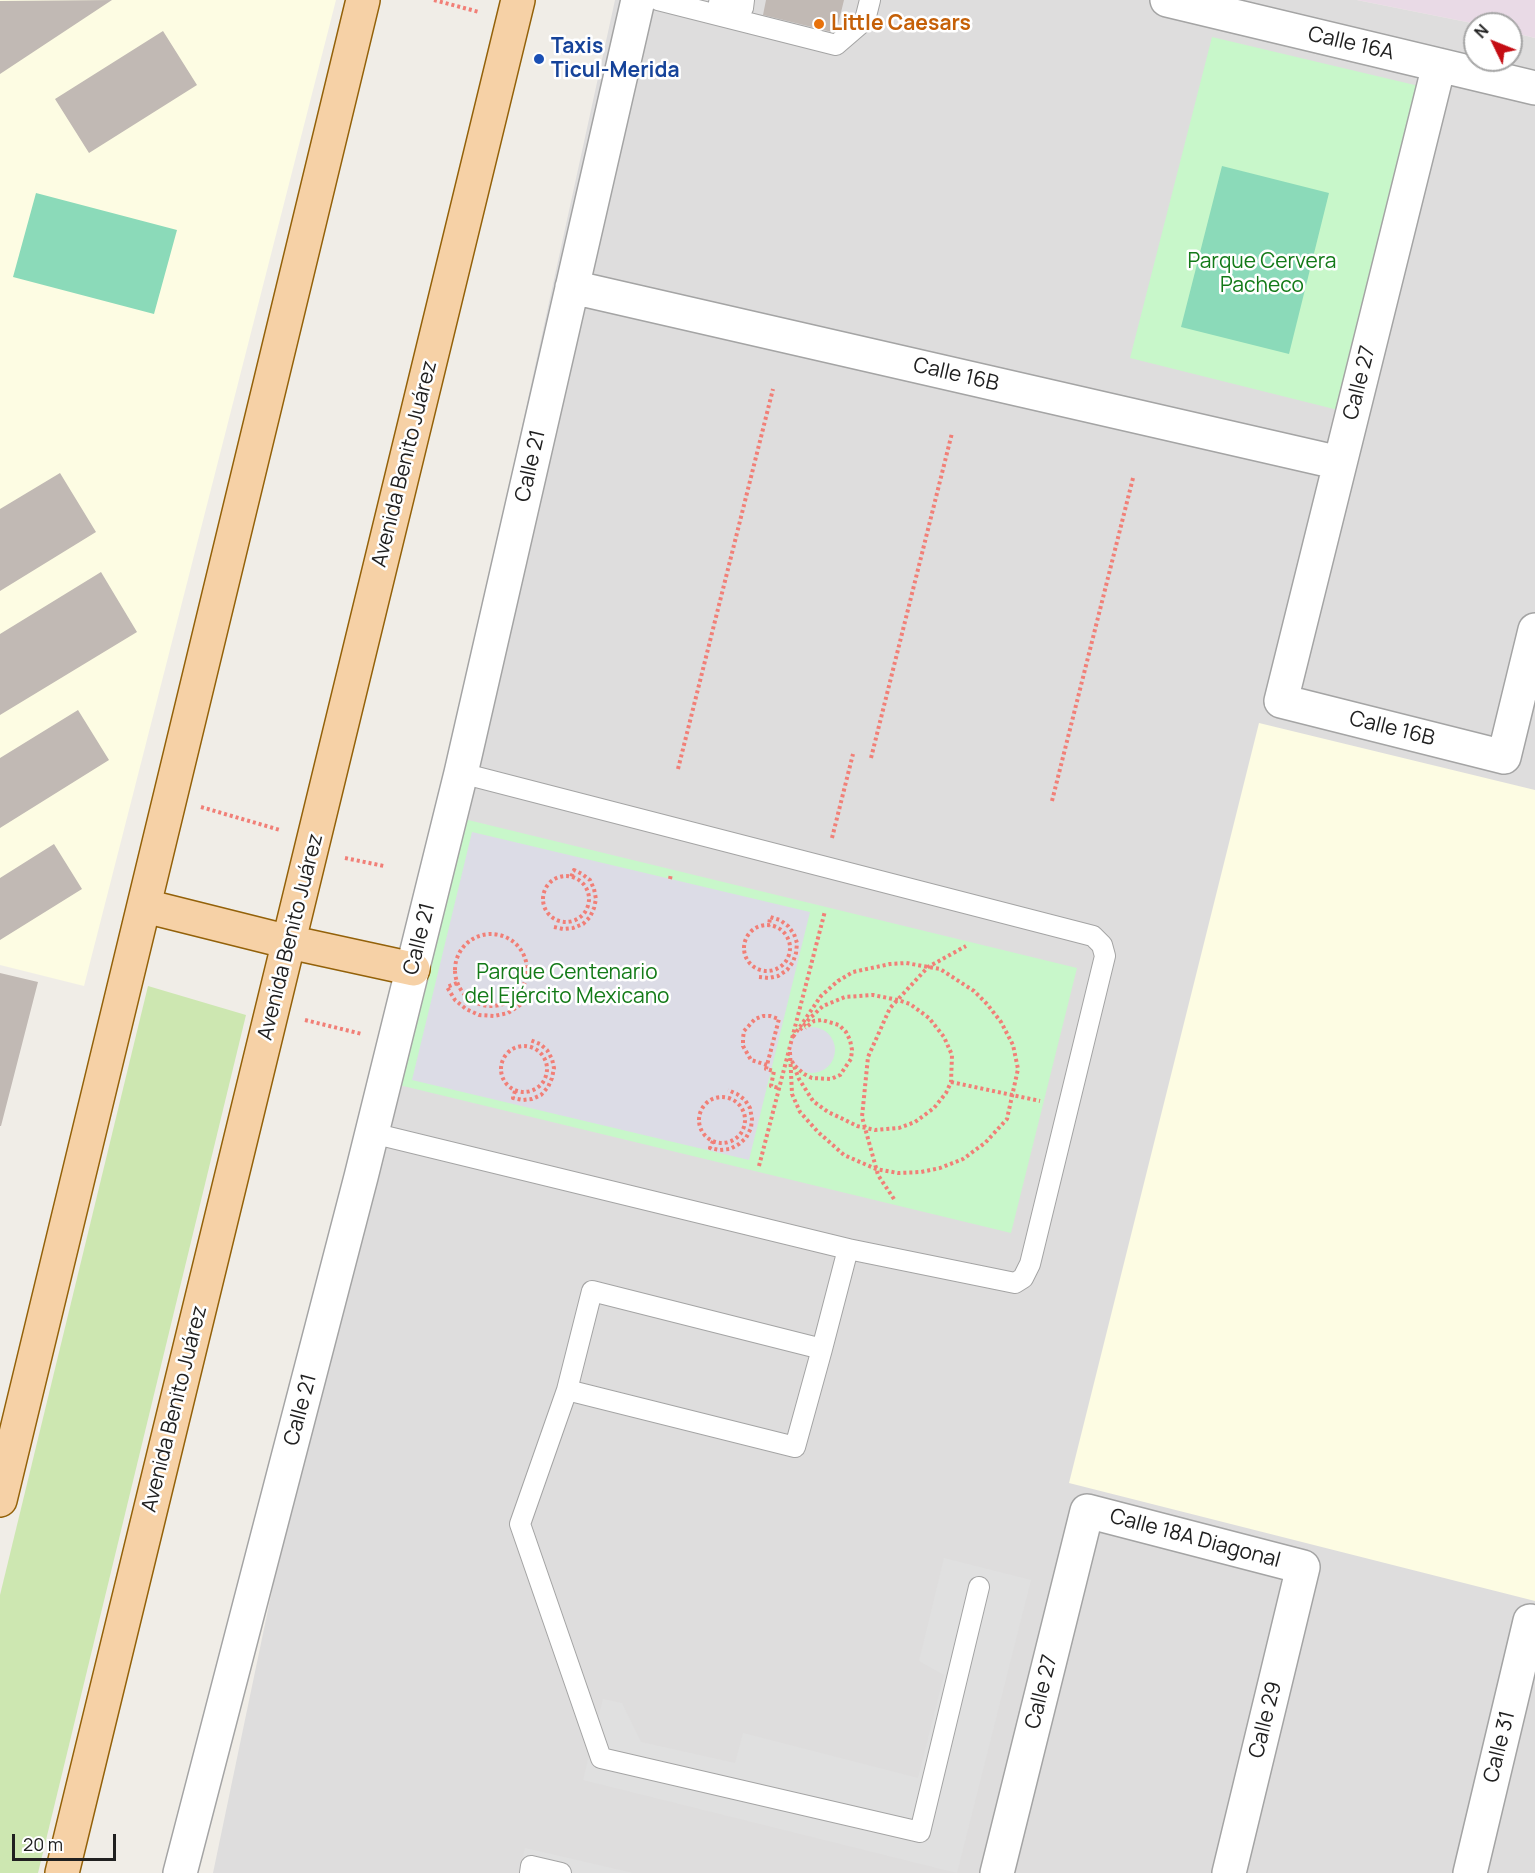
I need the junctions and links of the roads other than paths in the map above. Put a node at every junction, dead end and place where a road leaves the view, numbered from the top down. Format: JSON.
{"nodes":[{"id":1,"x":363,"y":0,"type":"edge"},
{"id":2,"x":518,"y":0,"type":"edge"},
{"id":3,"x":638,"y":0,"type":"edge"},
{"id":4,"x":657,"y":0,"type":"edge"},
{"id":5,"x":705,"y":0,"type":"edge"},
{"id":6,"x":744,"y":0,"type":"edge"},
{"id":7,"x":870,"y":0,"type":"edge"},
{"id":8,"x":1167,"y":0,"type":"edge"},
{"id":9,"x":1440,"y":65,"type":"junction"},
{"id":10,"x":1535,"y":88,"type":"edge"},
{"id":11,"x":572,"y":287,"type":"junction"},
{"id":12,"x":1340,"y":464,"type":"junction"},
{"id":13,"x":1535,"y":630,"type":"edge"},
{"id":14,"x":1281,"y":701,"type":"joint"},
{"id":15,"x":461,"y":773,"type":"junction"},
{"id":16,"x":145,"y":906,"type":"junction"},
{"id":17,"x":289,"y":942,"type":"junction"},
{"id":18,"x":413,"y":969,"type":"junction"},
{"id":19,"x":372,"y":1133,"type":"junction"},
{"id":20,"x":848,"y":1249,"type":"junction"},
{"id":21,"x":822,"y":1349,"type":"junction"},
{"id":22,"x":567,"y":1390,"type":"junction"},
{"id":23,"x":0,"y":1500,"type":"edge"},
{"id":24,"x":1087,"y":1511,"type":"joint"},
{"id":25,"x":1303,"y":1567,"type":"joint"},
{"id":26,"x":979,"y":1587,"type":"dead end"},
{"id":27,"x":1533,"y":1622,"type":"edge"},
{"id":28,"x":62,"y":1873,"type":"edge"},
{"id":29,"x":180,"y":1873,"type":"edge"},
{"id":30,"x":530,"y":1873,"type":"edge"},
{"id":31,"x":561,"y":1873,"type":"edge"},
{"id":32,"x":997,"y":1873,"type":"edge"},
{"id":33,"x":1229,"y":1873,"type":"edge"},
{"id":34,"x":1470,"y":1873,"type":"edge"}],
"edges":[{"from":1,"to":16,"type":"main road"},
{"from":2,"to":17,"type":"main road","name":"Avenida Benito Juárez"},
{"from":3,"to":11,"type":"street","name":"Calle 21"},
{"from":4,"to":7,"type":"lane"},
{"from":5,"to":6,"type":"lane"},
{"from":8,"to":9,"type":"street","name":"Calle 16A"},
{"from":9,"to":10,"type":"street","name":"Calle 16A"},
{"from":9,"to":12,"type":"street","name":"Calle 27"},
{"from":11,"to":12,"type":"street","name":"Calle 16B"},
{"from":11,"to":15,"type":"street","name":"Calle 21"},
{"from":12,"to":14,"type":"street","name":"Calle 27"},
{"from":13,"to":14,"type":"street","name":"Calle 16B"},
{"from":15,"to":18,"type":"street","name":"Calle 21"},
{"from":15,"to":20,"type":"lane"},
{"from":16,"to":17,"type":"main road"},
{"from":16,"to":23,"type":"main road"},
{"from":17,"to":18,"type":"main road"},
{"from":17,"to":28,"type":"main road","name":"Avenida Benito Juárez"},
{"from":18,"to":19,"type":"street","name":"Calle 21"},
{"from":19,"to":20,"type":"lane"},
{"from":19,"to":29,"type":"street","name":"Calle 21"},
{"from":20,"to":21,"type":"lane"},
{"from":21,"to":22,"type":"lane"},
{"from":21,"to":22,"type":"lane"},
{"from":22,"to":26,"type":"lane"},
{"from":24,"to":25,"type":"street","name":"Calle 18A Diagonal"},
{"from":24,"to":32,"type":"street","name":"Calle 27"},
{"from":25,"to":33,"type":"street","name":"Calle 29"},
{"from":27,"to":34,"type":"street","name":"Calle 31"},
{"from":30,"to":31,"type":"lane"}]}
